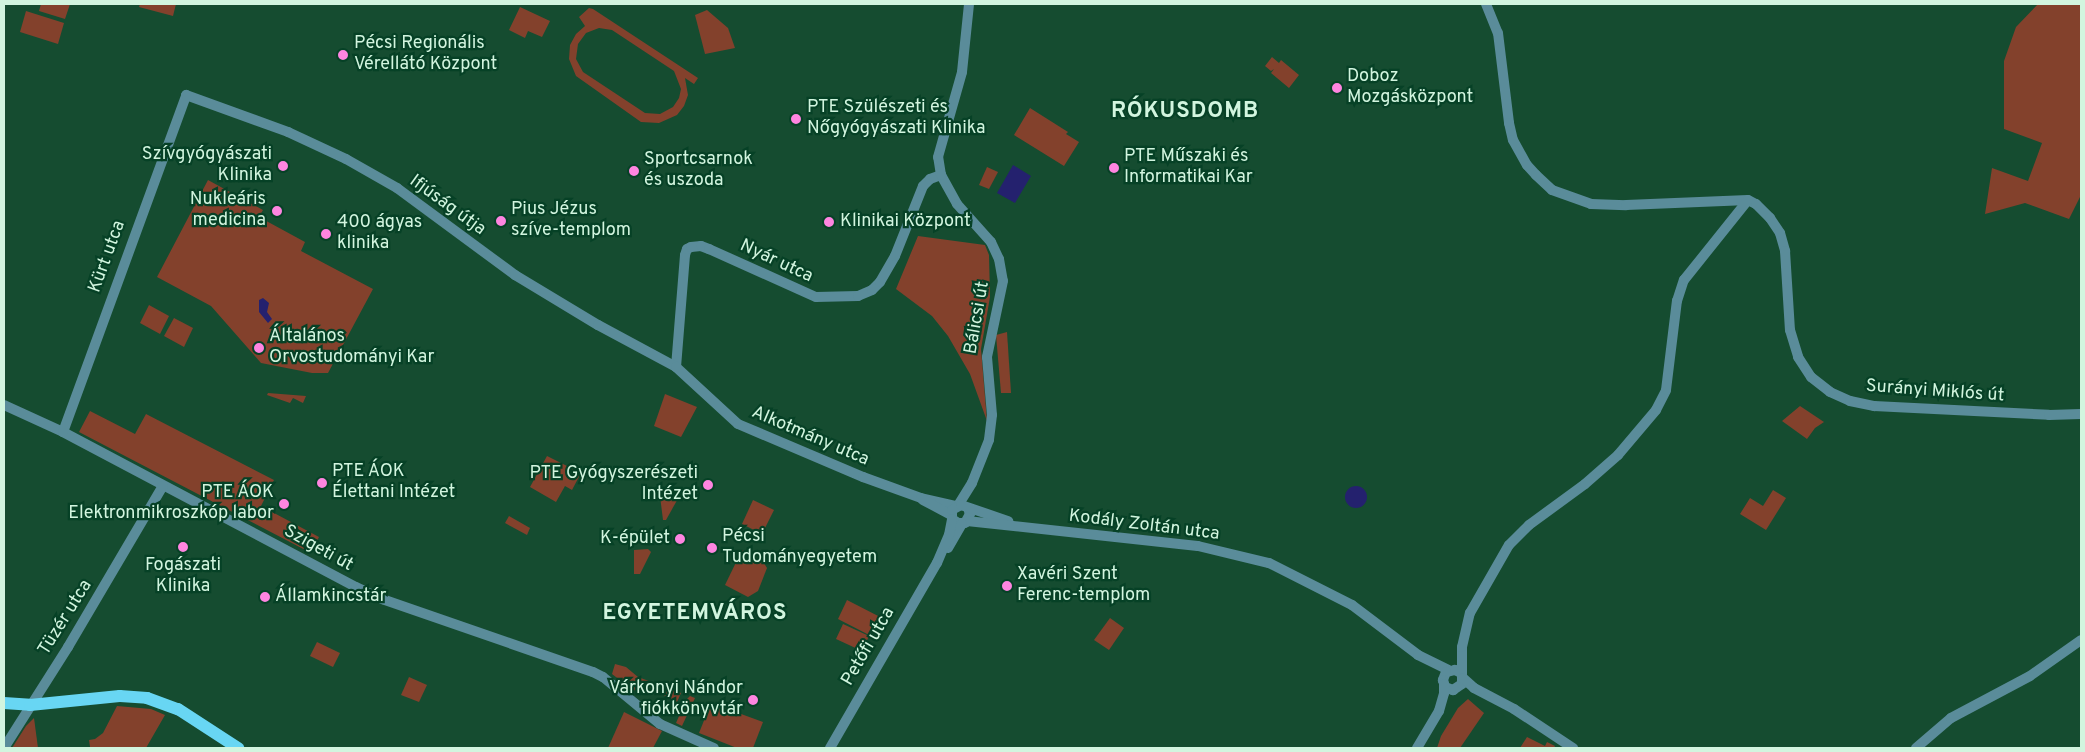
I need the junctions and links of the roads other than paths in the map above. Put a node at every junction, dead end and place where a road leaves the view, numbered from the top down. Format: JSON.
{"nodes":[{"id":1,"x":969,"y":4,"type":"edge"},
{"id":2,"x":1486,"y":4,"type":"edge"},
{"id":3,"x":186,"y":95,"type":"joint"},
{"id":4,"x":941,"y":175,"type":"junction"},
{"id":5,"x":1748,"y":200,"type":"junction"},
{"id":6,"x":676,"y":367,"type":"junction"},
{"id":7,"x":4,"y":406,"type":"edge"},
{"id":8,"x":2081,"y":414,"type":"edge"},
{"id":9,"x":63,"y":432,"type":"junction"},
{"id":10,"x":163,"y":486,"type":"junction"},
{"id":11,"x":175,"y":492,"type":"junction"},
{"id":12,"x":154,"y":502,"type":"junction"},
{"id":13,"x":959,"y":510,"type":"junction"},
{"id":14,"x":965,"y":522,"type":"junction"},
{"id":15,"x":1018,"y":526,"type":"junction"},
{"id":16,"x":936,"y":563,"type":"junction"},
{"id":17,"x":2081,"y":640,"type":"edge"},
{"id":18,"x":1418,"y":655,"type":"junction"},
{"id":19,"x":1456,"y":673,"type":"junction"},
{"id":20,"x":1443,"y":682,"type":"junction"},
{"id":21,"x":1457,"y":689,"type":"junction"},
{"id":22,"x":1489,"y":696,"type":"junction"},
{"id":23,"x":4,"y":704,"type":"edge"},
{"id":24,"x":30,"y":705,"type":"junction"},
{"id":25,"x":1439,"y":711,"type":"junction"},
{"id":26,"x":4,"y":748,"type":"edge"},
{"id":27,"x":238,"y":748,"type":"edge"},
{"id":28,"x":714,"y":748,"type":"edge"},
{"id":29,"x":830,"y":748,"type":"edge"},
{"id":30,"x":1417,"y":748,"type":"edge"},
{"id":31,"x":1573,"y":748,"type":"edge"},
{"id":32,"x":1916,"y":748,"type":"edge"}],
"edges":[{"from":1,"to":4,"type":"street","name":"Bálicsi út"},
{"from":2,"to":5,"type":"street"},
{"from":3,"to":6,"type":"street","name":"Ifjúság útja"},
{"from":3,"to":9,"type":"street","name":"Kürt utca"},
{"from":4,"to":6,"type":"street","name":"Nyár utca"},
{"from":4,"to":13,"type":"street","name":"Bálicsi út"},
{"from":5,"to":8,"type":"street","name":"Surányi Miklós út"},
{"from":5,"to":19,"type":"street"},
{"from":6,"to":13,"type":"street","name":"Alkotmány utca"},
{"from":7,"to":9,"type":"street","name":"Szigeti út"},
{"from":9,"to":10,"type":"street","name":"Szigeti út"},
{"from":10,"to":11,"type":"street","name":"Szigeti út"},
{"from":10,"to":12,"type":"street","name":"Tüzér utca"},
{"from":11,"to":12,"type":"street"},
{"from":11,"to":28,"type":"street","name":"Szigeti út"},
{"from":12,"to":24,"type":"street","name":"Tüzér utca"},
{"from":13,"to":14,"type":"street"},
{"from":13,"to":14,"type":"street"},
{"from":13,"to":15,"type":"street","name":"Kodály Zoltán utca"},
{"from":13,"to":16,"type":"street","name":"Petőfi utca"},
{"from":14,"to":15,"type":"street","name":"Kodály Zoltán utca"},
{"from":14,"to":16,"type":"street","name":"Petőfi utca"},
{"from":15,"to":18,"type":"street","name":"Kodály Zoltán utca"},
{"from":16,"to":29,"type":"street","name":"Petőfi utca"},
{"from":17,"to":32,"type":"street"},
{"from":18,"to":19,"type":"street","name":"Kodály Zoltán utca"},
{"from":18,"to":20,"type":"street","name":"Kodály Zoltán utca"},
{"from":19,"to":20,"type":"street"},
{"from":19,"to":21,"type":"street"},
{"from":19,"to":22,"type":"street","name":"Kodály Zoltán utca"},
{"from":20,"to":21,"type":"street","name":"Kodály Zoltán utca"},
{"from":20,"to":25,"type":"street"},
{"from":21,"to":22,"type":"street","name":"Kodály Zoltán utca"},
{"from":21,"to":25,"type":"street"},
{"from":22,"to":31,"type":"street"},
{"from":23,"to":24,"type":"main road"},
{"from":24,"to":26,"type":"street","name":"Tüzér utca"},
{"from":24,"to":27,"type":"main road"},
{"from":25,"to":30,"type":"street"}]}
